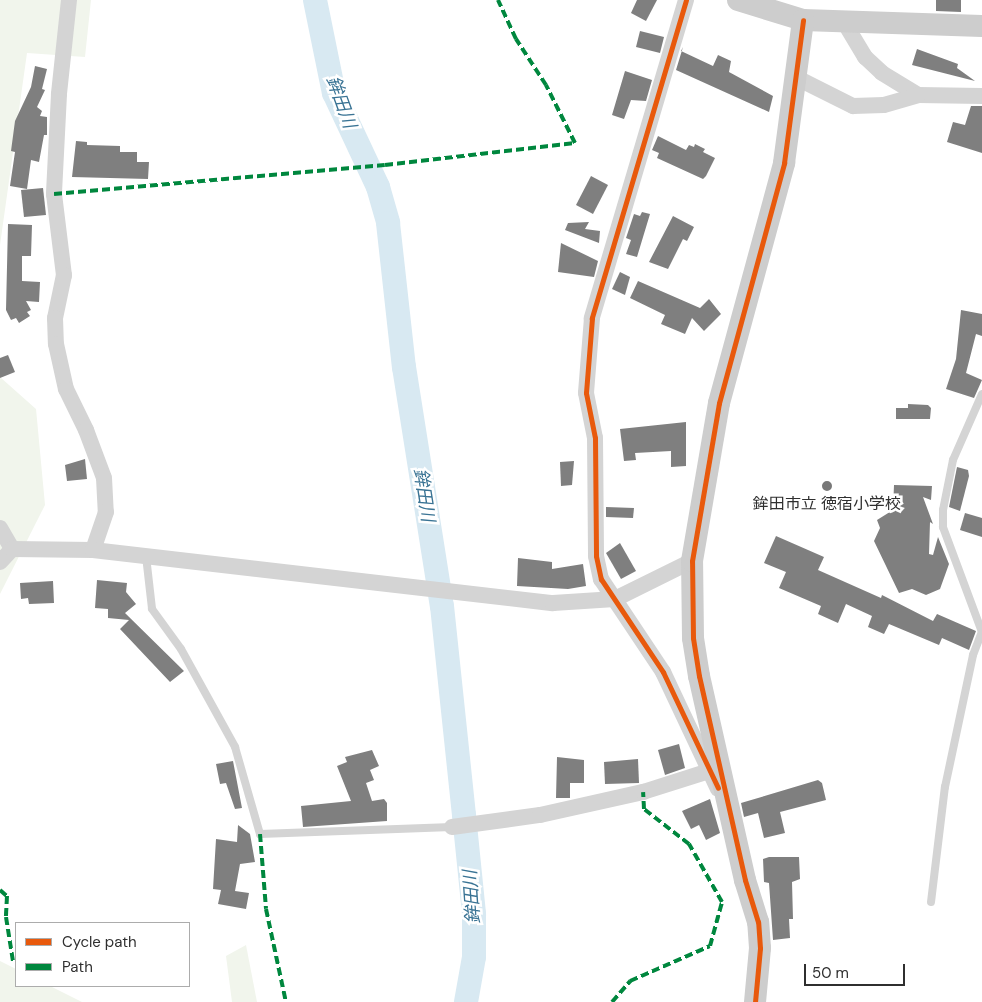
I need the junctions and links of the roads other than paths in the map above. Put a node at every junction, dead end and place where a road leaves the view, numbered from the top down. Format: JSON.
{"nodes":[{"id":1,"x":69,"y":0,"type":"edge"},
{"id":2,"x":686,"y":0,"type":"edge"},
{"id":3,"x":738,"y":0,"type":"edge"},
{"id":4,"x":803,"y":20,"type":"junction"},
{"id":5,"x":844,"y":22,"type":"junction"},
{"id":6,"x":982,"y":26,"type":"edge"},
{"id":7,"x":795,"y":77,"type":"junction"},
{"id":8,"x":918,"y":95,"type":"junction"},
{"id":9,"x":982,"y":96,"type":"edge"},
{"id":10,"x":982,"y":394,"type":"edge"},
{"id":11,"x":0,"y":528,"type":"edge"},
{"id":12,"x":12,"y":549,"type":"junction"},
{"id":13,"x":93,"y":550,"type":"junction"},
{"id":14,"x":146,"y":556,"type":"junction"},
{"id":15,"x":692,"y":560,"type":"junction"},
{"id":16,"x":0,"y":562,"type":"edge"},
{"id":17,"x":615,"y":599,"type":"junction"},
{"id":18,"x":709,"y":771,"type":"junction"},
{"id":19,"x":729,"y":812,"type":"junction"},
{"id":20,"x":452,"y":827,"type":"joint"},
{"id":21,"x":931,"y":902,"type":"dead end"},
{"id":22,"x":755,"y":1002,"type":"edge"}],
"edges":[{"from":1,"to":13,"type":"street"},
{"from":2,"to":17,"type":"street"},
{"from":3,"to":4,"type":"street"},
{"from":4,"to":5,"type":"street"},
{"from":4,"to":7,"type":"street"},
{"from":5,"to":6,"type":"street"},
{"from":5,"to":8,"type":"street"},
{"from":7,"to":8,"type":"street"},
{"from":7,"to":15,"type":"street"},
{"from":8,"to":9,"type":"street"},
{"from":10,"to":21,"type":"lane"},
{"from":11,"to":12,"type":"street"},
{"from":12,"to":13,"type":"street"},
{"from":12,"to":16,"type":"street"},
{"from":13,"to":14,"type":"street"},
{"from":14,"to":17,"type":"street"},
{"from":14,"to":20,"type":"lane"},
{"from":15,"to":17,"type":"street"},
{"from":15,"to":19,"type":"street"},
{"from":17,"to":18,"type":"street"},
{"from":18,"to":19,"type":"street"},
{"from":18,"to":20,"type":"street"},
{"from":19,"to":22,"type":"street"}]}
